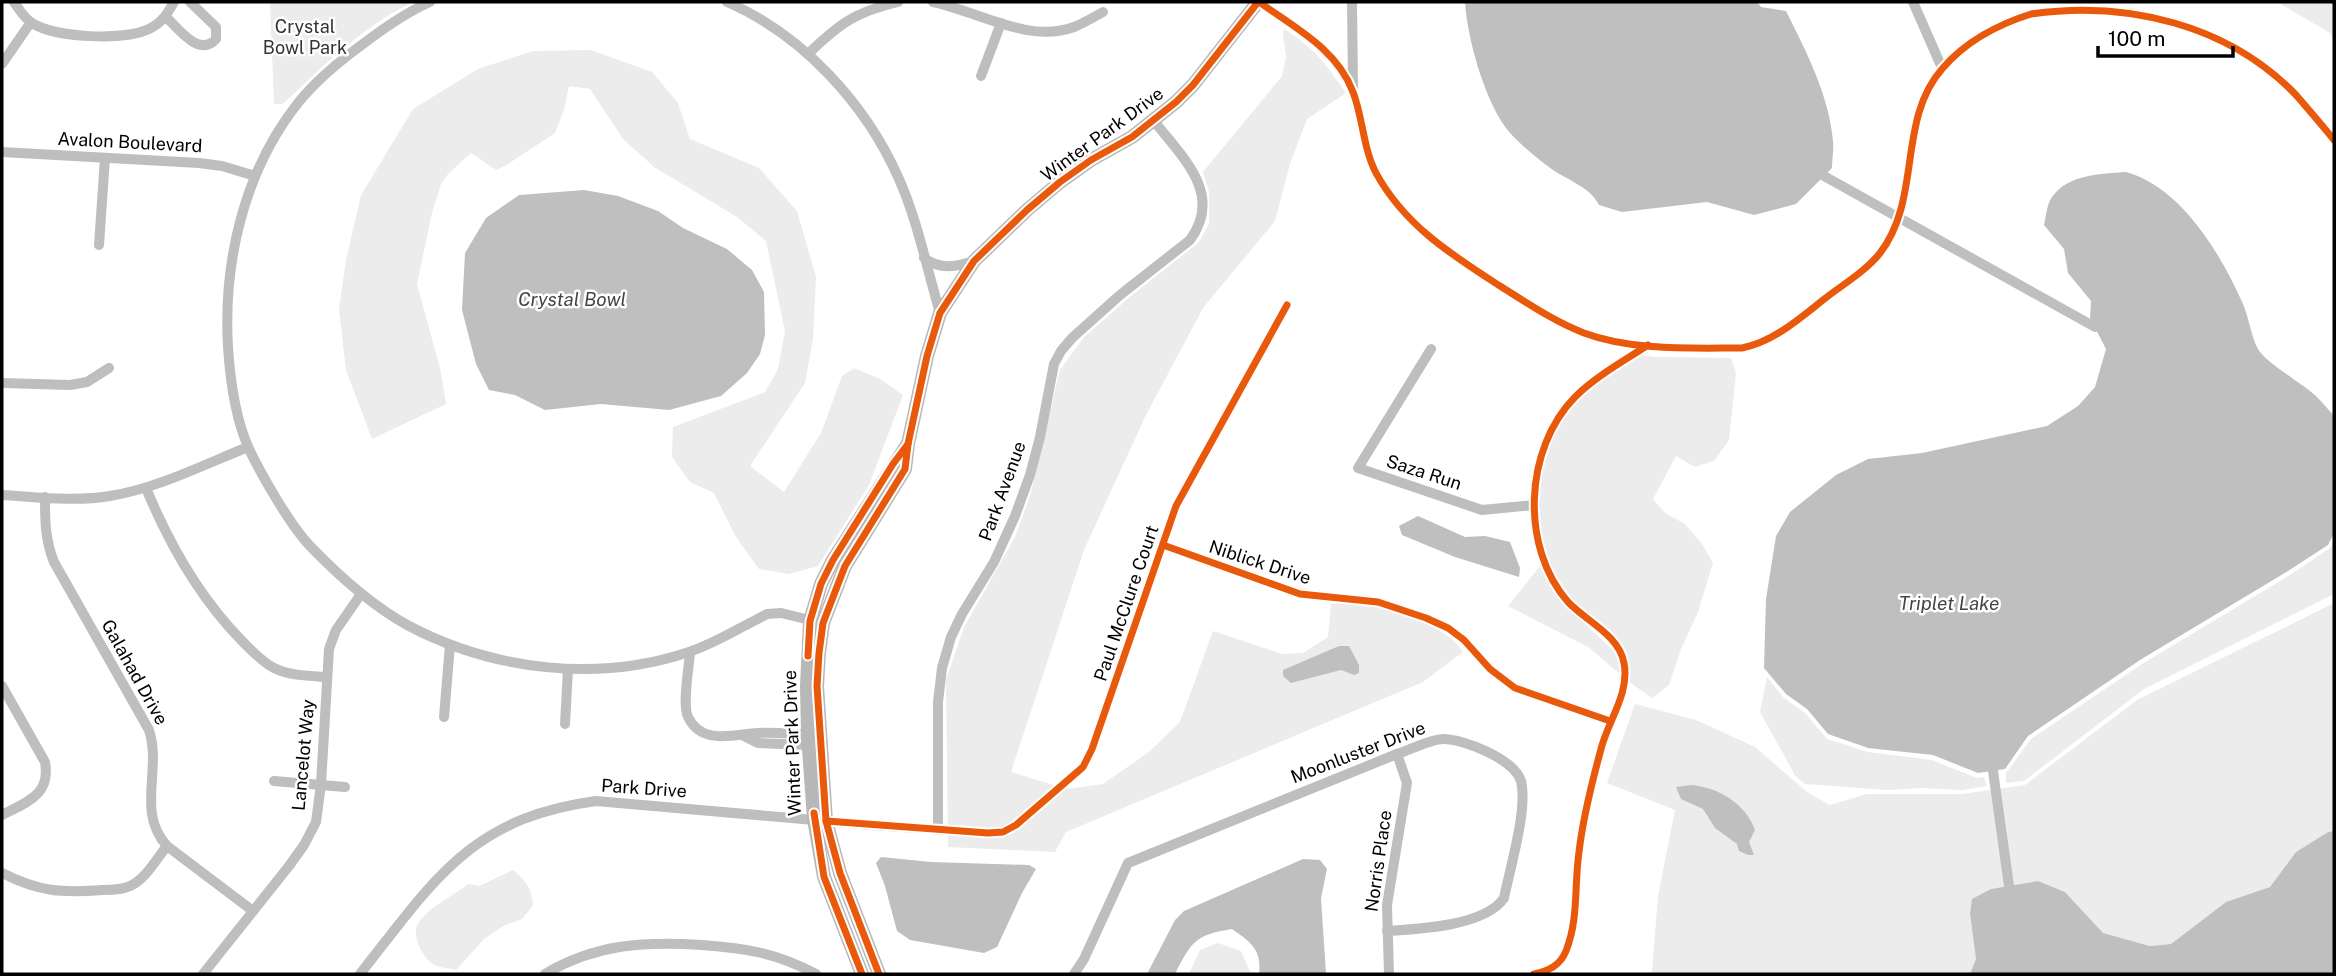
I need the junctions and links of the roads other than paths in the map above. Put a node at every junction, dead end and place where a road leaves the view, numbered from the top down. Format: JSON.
{"nodes":[{"id":1,"x":14,"y":2,"type":"edge"},
{"id":2,"x":174,"y":2,"type":"edge"},
{"id":3,"x":190,"y":2,"type":"edge"},
{"id":4,"x":430,"y":2,"type":"edge"},
{"id":5,"x":727,"y":2,"type":"edge"},
{"id":6,"x":898,"y":2,"type":"edge"},
{"id":7,"x":933,"y":2,"type":"edge"},
{"id":8,"x":1259,"y":2,"type":"edge"},
{"id":9,"x":1352,"y":2,"type":"edge"},
{"id":10,"x":1913,"y":2,"type":"edge"},
{"id":11,"x":1103,"y":12,"type":"dead end"},
{"id":12,"x":166,"y":17,"type":"junction"},
{"id":13,"x":32,"y":22,"type":"junction"},
{"id":14,"x":1001,"y":23,"type":"junction"},
{"id":15,"x":808,"y":54,"type":"junction"},
{"id":16,"x":2,"y":64,"type":"edge"},
{"id":17,"x":1942,"y":68,"type":"junction"},
{"id":18,"x":981,"y":76,"type":"dead end"},
{"id":19,"x":1353,"y":90,"type":"junction"},
{"id":20,"x":1154,"y":121,"type":"junction"},
{"id":21,"x":2334,"y":140,"type":"edge"},
{"id":22,"x":2,"y":152,"type":"edge"},
{"id":23,"x":105,"y":158,"type":"junction"},
{"id":24,"x":255,"y":176,"type":"junction"},
{"id":25,"x":99,"y":245,"type":"dead end"},
{"id":26,"x":924,"y":258,"type":"junction"},
{"id":27,"x":974,"y":261,"type":"junction"},
{"id":28,"x":1287,"y":305,"type":"dead end"},
{"id":29,"x":940,"y":313,"type":"junction"},
{"id":30,"x":1648,"y":345,"type":"junction"},
{"id":31,"x":1431,"y":349,"type":"dead end"},
{"id":32,"x":109,"y":368,"type":"dead end"},
{"id":33,"x":2,"y":383,"type":"edge"},
{"id":34,"x":248,"y":447,"type":"junction"},
{"id":35,"x":146,"y":488,"type":"junction"},
{"id":36,"x":2,"y":495,"type":"edge"},
{"id":37,"x":45,"y":497,"type":"junction"},
{"id":38,"x":1535,"y":505,"type":"junction"},
{"id":39,"x":1163,"y":545,"type":"junction"},
{"id":40,"x":361,"y":594,"type":"junction"},
{"id":41,"x":816,"y":622,"type":"junction"},
{"id":42,"x":450,"y":645,"type":"junction"},
{"id":43,"x":690,"y":652,"type":"junction"},
{"id":44,"x":568,"y":669,"type":"junction"},
{"id":45,"x":327,"y":677,"type":"junction"},
{"id":46,"x":2,"y":686,"type":"edge"},
{"id":47,"x":444,"y":718,"type":"dead end"},
{"id":48,"x":1610,"y":721,"type":"junction"},
{"id":49,"x":565,"y":724,"type":"dead end"},
{"id":50,"x":808,"y":740,"type":"junction"},
{"id":51,"x":1397,"y":754,"type":"junction"},
{"id":52,"x":274,"y":781,"type":"dead end"},
{"id":53,"x":321,"y":784,"type":"junction"},
{"id":54,"x":345,"y":787,"type":"dead end"},
{"id":55,"x":2,"y":816,"type":"edge"},
{"id":56,"x":820,"y":820,"type":"junction"},
{"id":57,"x":938,"y":830,"type":"junction"},
{"id":58,"x":167,"y":846,"type":"junction"},
{"id":59,"x":2,"y":873,"type":"edge"},
{"id":60,"x":253,"y":911,"type":"junction"},
{"id":61,"x":1387,"y":931,"type":"junction"},
{"id":62,"x":203,"y":974,"type":"edge"},
{"id":63,"x":360,"y":974,"type":"edge"},
{"id":64,"x":545,"y":974,"type":"edge"},
{"id":65,"x":816,"y":974,"type":"edge"},
{"id":66,"x":862,"y":974,"type":"edge"},
{"id":67,"x":879,"y":974,"type":"edge"},
{"id":68,"x":1074,"y":974,"type":"edge"},
{"id":69,"x":1389,"y":974,"type":"edge"},
{"id":70,"x":1534,"y":974,"type":"edge"}],
"edges":[{"from":1,"to":13,"type":"street"},
{"from":2,"to":12,"type":"street"},
{"from":3,"to":12,"type":"street"},
{"from":4,"to":24,"type":"street"},
{"from":5,"to":15,"type":"street"},
{"from":6,"to":15,"type":"street"},
{"from":7,"to":14,"type":"street"},
{"from":8,"to":19,"type":"street"},
{"from":8,"to":20,"type":"street","name":"Winter Park Drive"},
{"from":9,"to":19,"type":"street"},
{"from":10,"to":17,"type":"street"},
{"from":11,"to":14,"type":"street"},
{"from":12,"to":13,"type":"street"},
{"from":13,"to":16,"type":"street"},
{"from":14,"to":18,"type":"street"},
{"from":15,"to":26,"type":"street"},
{"from":17,"to":21,"type":"street"},
{"from":17,"to":30,"type":"street"},
{"from":19,"to":30,"type":"street"},
{"from":20,"to":27,"type":"street","name":"Winter Park Drive"},
{"from":20,"to":57,"type":"street","name":"Park Avenue"},
{"from":22,"to":23,"type":"street","name":"Avalon Boulevard"},
{"from":23,"to":24,"type":"street","name":"Avalon Boulevard"},
{"from":23,"to":25,"type":"street"},
{"from":24,"to":34,"type":"street"},
{"from":26,"to":27,"type":"street"},
{"from":26,"to":29,"type":"street"},
{"from":27,"to":29,"type":"street","name":"Winter Park Drive"},
{"from":28,"to":39,"type":"street","name":"Paul McClure Court"},
{"from":29,"to":41,"type":"street","name":"Winter Park Drive"},
{"from":30,"to":38,"type":"street"},
{"from":31,"to":38,"type":"street","name":"Saza Run"},
{"from":32,"to":33,"type":"street"},
{"from":34,"to":35,"type":"street"},
{"from":34,"to":40,"type":"street"},
{"from":35,"to":37,"type":"street"},
{"from":35,"to":45,"type":"street"},
{"from":36,"to":37,"type":"street"},
{"from":37,"to":58,"type":"street","name":"Galahad Drive"},
{"from":38,"to":48,"type":"street"},
{"from":39,"to":48,"type":"street","name":"Niblick Drive"},
{"from":39,"to":57,"type":"street","name":"Paul McClure Court"},
{"from":40,"to":42,"type":"street"},
{"from":40,"to":45,"type":"street","name":"Lancelot Way"},
{"from":41,"to":43,"type":"street"},
{"from":41,"to":50,"type":"street","name":"Winter Park Drive"},
{"from":41,"to":56,"type":"street","name":"Winter Park Drive"},
{"from":42,"to":44,"type":"street"},
{"from":42,"to":47,"type":"street"},
{"from":43,"to":44,"type":"street"},
{"from":43,"to":50,"type":"street"},
{"from":44,"to":49,"type":"street"},
{"from":45,"to":53,"type":"street","name":"Lancelot Way"},
{"from":46,"to":55,"type":"street"},
{"from":48,"to":70,"type":"street"},
{"from":50,"to":56,"type":"street","name":"Winter Park Drive"},
{"from":51,"to":61,"type":"street","name":"Norris Place"},
{"from":51,"to":61,"type":"street","name":"Moonluster Drive"},
{"from":51,"to":68,"type":"street","name":"Moonluster Drive"},
{"from":52,"to":53,"type":"street"},
{"from":53,"to":54,"type":"street"},
{"from":53,"to":60,"type":"street","name":"Lancelot Way"},
{"from":56,"to":57,"type":"street"},
{"from":56,"to":63,"type":"street","name":"Park Drive"},
{"from":56,"to":66,"type":"street","name":"Winter Park Drive"},
{"from":56,"to":67,"type":"street","name":"Winter Park Drive"},
{"from":58,"to":59,"type":"street"},
{"from":58,"to":60,"type":"street","name":"Galahad Drive"},
{"from":60,"to":62,"type":"street","name":"Lancelot Way"},
{"from":61,"to":69,"type":"street","name":"Norris Place"},
{"from":64,"to":65,"type":"street"}]}
